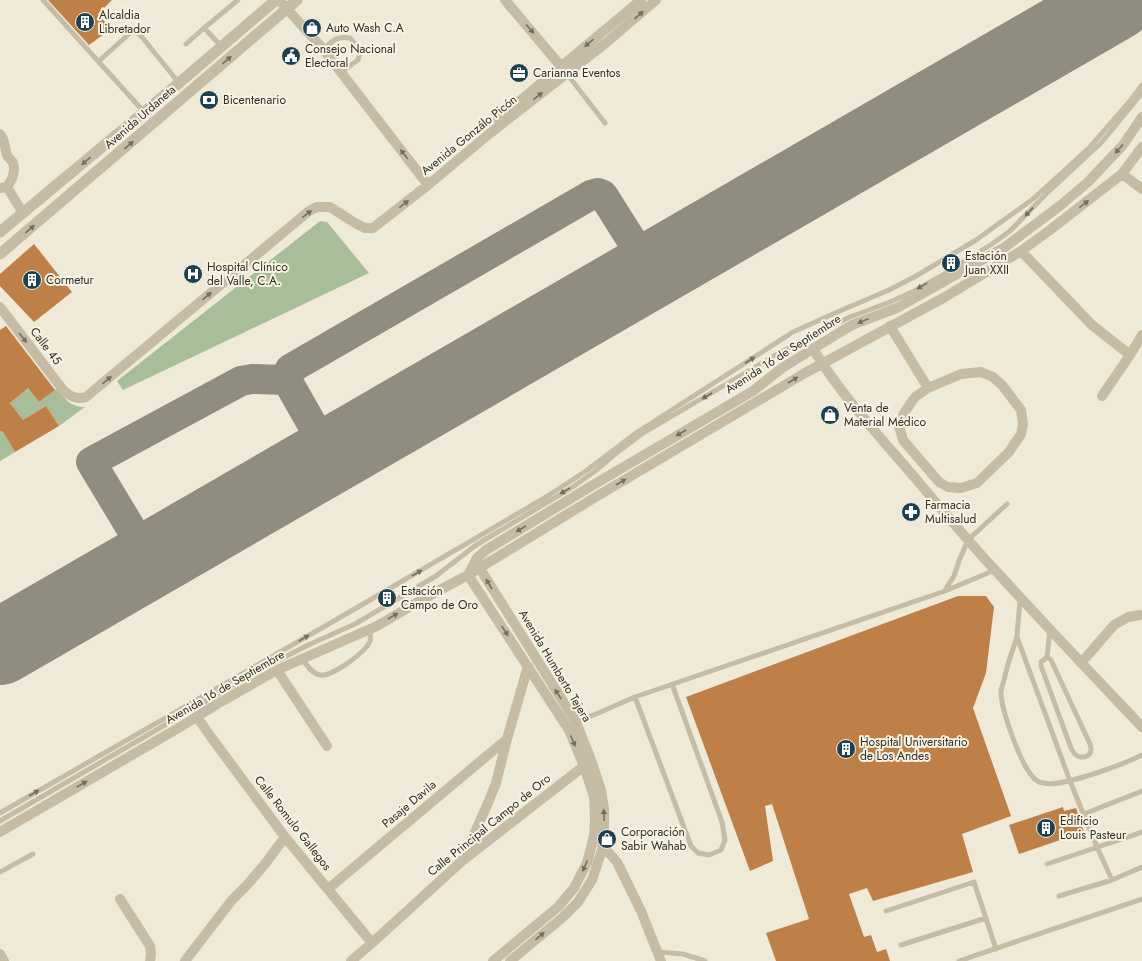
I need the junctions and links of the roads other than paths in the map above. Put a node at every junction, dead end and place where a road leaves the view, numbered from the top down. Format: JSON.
{"nodes":[{"id":1,"x":43,"y":0,"type":"edge"},
{"id":2,"x":238,"y":0,"type":"edge"},
{"id":3,"x":276,"y":0,"type":"edge"},
{"id":4,"x":279,"y":0,"type":"edge"},
{"id":5,"x":297,"y":0,"type":"edge"},
{"id":6,"x":505,"y":0,"type":"edge"},
{"id":7,"x":641,"y":0,"type":"edge"},
{"id":8,"x":656,"y":0,"type":"edge"},
{"id":9,"x":287,"y":9,"type":"junction"},
{"id":10,"x":204,"y":28,"type":"junction"},
{"id":11,"x":186,"y":44,"type":"dead end"},
{"id":12,"x":222,"y":47,"type":"junction"},
{"id":13,"x":323,"y":49,"type":"junction"},
{"id":14,"x":98,"y":61,"type":"junction"},
{"id":15,"x":564,"y":70,"type":"junction"},
{"id":16,"x":341,"y":72,"type":"junction"},
{"id":17,"x":179,"y":83,"type":"junction"},
{"id":18,"x":1142,"y":85,"type":"edge"},
{"id":19,"x":1142,"y":93,"type":"edge"},
{"id":20,"x":144,"y":112,"type":"junction"},
{"id":21,"x":1142,"y":117,"type":"edge"},
{"id":22,"x":604,"y":123,"type":"dead end"},
{"id":23,"x":0,"y":134,"type":"edge"},
{"id":24,"x":1142,"y":147,"type":"edge"},
{"id":25,"x":3,"y":154,"type":"edge"},
{"id":26,"x":1122,"y":174,"type":"junction"},
{"id":27,"x":426,"y":183,"type":"junction"},
{"id":28,"x":3,"y":187,"type":"edge"},
{"id":29,"x":1142,"y":189,"type":"edge"},
{"id":30,"x":23,"y":213,"type":"junction"},
{"id":31,"x":0,"y":232,"type":"edge"},
{"id":32,"x":1021,"y":251,"type":"junction"},
{"id":33,"x":0,"y":254,"type":"edge"},
{"id":34,"x":0,"y":307,"type":"edge"},
{"id":35,"x":0,"y":320,"type":"edge"},
{"id":36,"x":11,"y":323,"type":"junction"},
{"id":37,"x":890,"y":326,"type":"junction"},
{"id":38,"x":1142,"y":335,"type":"edge"},
{"id":39,"x":813,"y":349,"type":"junction"},
{"id":40,"x":1130,"y":355,"type":"junction"},
{"id":41,"x":822,"y":364,"type":"junction"},
{"id":42,"x":928,"y":388,"type":"junction"},
{"id":43,"x":1102,"y":396,"type":"dead end"},
{"id":44,"x":74,"y":397,"type":"joint"},
{"id":45,"x":1007,"y":504,"type":"dead end"},
{"id":46,"x":968,"y":540,"type":"junction"},
{"id":47,"x":479,"y":567,"type":"junction"},
{"id":48,"x":995,"y":570,"type":"junction"},
{"id":49,"x":468,"y":575,"type":"junction"},
{"id":50,"x":945,"y":591,"type":"junction"},
{"id":51,"x":1020,"y":598,"type":"junction"},
{"id":52,"x":1140,"y":615,"type":"dead end"},
{"id":53,"x":369,"y":629,"type":"junction"},
{"id":54,"x":1050,"y":629,"type":"junction"},
{"id":55,"x":1018,"y":637,"type":"junction"},
{"id":56,"x":1048,"y":658,"type":"junction"},
{"id":57,"x":302,"y":659,"type":"junction"},
{"id":58,"x":1081,"y":664,"type":"junction"},
{"id":59,"x":528,"y":666,"type":"junction"},
{"id":60,"x":277,"y":670,"type":"junction"},
{"id":61,"x":672,"y":684,"type":"junction"},
{"id":62,"x":635,"y":697,"type":"junction"},
{"id":63,"x":197,"y":717,"type":"junction"},
{"id":64,"x":571,"y":724,"type":"junction"},
{"id":65,"x":1142,"y":727,"type":"edge"},
{"id":66,"x":507,"y":739,"type":"junction"},
{"id":67,"x":327,"y":746,"type":"dead end"},
{"id":68,"x":1142,"y":755,"type":"edge"},
{"id":69,"x":590,"y":757,"type":"junction"},
{"id":70,"x":584,"y":766,"type":"junction"},
{"id":71,"x":1070,"y":781,"type":"junction"},
{"id":72,"x":1142,"y":791,"type":"edge"},
{"id":73,"x":0,"y":813,"type":"edge"},
{"id":74,"x":1084,"y":814,"type":"junction"},
{"id":75,"x":0,"y":820,"type":"edge"},
{"id":76,"x":0,"y":832,"type":"edge"},
{"id":77,"x":1142,"y":832,"type":"edge"},
{"id":78,"x":285,"y":837,"type":"junction"},
{"id":79,"x":1097,"y":847,"type":"junction"},
{"id":80,"x":602,"y":850,"type":"junction"},
{"id":81,"x":33,"y":854,"type":"dead end"},
{"id":82,"x":462,"y":861,"type":"junction"},
{"id":83,"x":1047,"y":864,"type":"dead end"},
{"id":84,"x":1142,"y":867,"type":"edge"},
{"id":85,"x":0,"y":872,"type":"edge"},
{"id":86,"x":1112,"y":880,"type":"junction"},
{"id":87,"x":328,"y":889,"type":"junction"},
{"id":88,"x":1059,"y":896,"type":"dead end"},
{"id":89,"x":120,"y":899,"type":"dead end"},
{"id":90,"x":1142,"y":899,"type":"edge"},
{"id":91,"x":886,"y":911,"type":"dead end"},
{"id":92,"x":986,"y":918,"type":"junction"},
{"id":93,"x":372,"y":943,"type":"junction"},
{"id":94,"x":902,"y":945,"type":"dead end"},
{"id":95,"x":996,"y":949,"type":"junction"},
{"id":96,"x":0,"y":954,"type":"edge"},
{"id":97,"x":660,"y":956,"type":"edge"},
{"id":98,"x":4,"y":961,"type":"edge"},
{"id":99,"x":150,"y":961,"type":"edge"},
{"id":100,"x":185,"y":961,"type":"edge"},
{"id":101,"x":351,"y":961,"type":"edge"},
{"id":102,"x":493,"y":961,"type":"edge"},
{"id":103,"x":510,"y":961,"type":"edge"},
{"id":104,"x":705,"y":961,"type":"edge"},
{"id":105,"x":959,"y":961,"type":"edge"}],
"edges":[{"from":1,"to":14,"type":"lane"},
{"from":2,"to":10,"type":"lane"},
{"from":3,"to":12,"type":"street","name":"Avenida Urdaneta"},
{"from":4,"to":9,"type":"street"},
{"from":5,"to":9,"type":"street","name":"Avenida Urdaneta"},
{"from":6,"to":15,"type":"street","one_way":true},
{"from":7,"to":15,"type":"street","name":"Avenida Gonzálo Picón","one_way":true},
{"from":15,"to":8,"type":"street","name":"Avenida Gonzálo Picón","one_way":true},
{"from":9,"to":13,"type":"street"},
{"from":33,"to":9,"type":"street","name":"Avenida Urdaneta","one_way":true},
{"from":10,"to":11,"type":"lane"},
{"from":10,"to":12,"type":"lane"},
{"from":12,"to":17,"type":"street","name":"Avenida Urdaneta"},
{"from":13,"to":16,"type":"street"},
{"from":13,"to":16,"type":"lane"},
{"from":14,"to":17,"type":"lane"},
{"from":14,"to":20,"type":"lane"},
{"from":15,"to":22,"type":"lane"},
{"from":15,"to":27,"type":"street","name":"Avenida Gonzálo Picón"},
{"from":27,"to":16,"type":"street","one_way":true},
{"from":17,"to":20,"type":"street","name":"Avenida Urdaneta"},
{"from":73,"to":18,"type":"lane","one_way":true},
{"from":19,"to":75,"type":"lane","one_way":true},
{"from":20,"to":30,"type":"street","name":"Avenida Urdaneta","one_way":true},
{"from":21,"to":39,"type":"street","name":"Avenida 16 de Septiembre","one_way":true},
{"from":23,"to":25,"type":"street"},
{"from":24,"to":26,"type":"street","name":"Avenida 16 de Septiembre"},
{"from":25,"to":28,"type":"street"},
{"from":26,"to":29,"type":"street"},
{"from":32,"to":26,"type":"street","name":"Avenida 16 de Septiembre","one_way":true},
{"from":44,"to":27,"type":"street","name":"Avenida Gonzálo Picón","one_way":true},
{"from":28,"to":30,"type":"street"},
{"from":30,"to":31,"type":"street","name":"Avenida Urdaneta"},
{"from":32,"to":37,"type":"street","name":"Avenida 16 de Septiembre"},
{"from":32,"to":40,"type":"street"},
{"from":34,"to":36,"type":"street","name":"Calle 45"},
{"from":35,"to":36,"type":"street"},
{"from":36,"to":44,"type":"street","name":"Calle 45","one_way":true},
{"from":37,"to":41,"type":"street","name":"Avenida 16 de Septiembre"},
{"from":37,"to":42,"type":"street"},
{"from":38,"to":40,"type":"street"},
{"from":39,"to":41,"type":"street"},
{"from":39,"to":49,"type":"street","name":"Avenida 16 de Septiembre","one_way":true},
{"from":40,"to":43,"type":"street"},
{"from":41,"to":46,"type":"street"},
{"from":47,"to":41,"type":"street","name":"Avenida 16 de Septiembre","one_way":true},
{"from":42,"to":42,"type":"street"},
{"from":45,"to":46,"type":"lane"},
{"from":46,"to":48,"type":"street"},
{"from":46,"to":50,"type":"lane"},
{"from":47,"to":49,"type":"street","name":"Avenida 16 de Septiembre"},
{"from":64,"to":47,"type":"street","name":"Avenida Humberto Tejera","one_way":true},
{"from":48,"to":50,"type":"lane"},
{"from":48,"to":51,"type":"street"},
{"from":53,"to":49,"type":"street","name":"Avenida 16 de Septiembre","one_way":true},
{"from":49,"to":59,"type":"street","name":"Avenida Humberto Tejera","one_way":true},
{"from":50,"to":61,"type":"lane"},
{"from":51,"to":54,"type":"street"},
{"from":51,"to":55,"type":"lane"},
{"from":52,"to":58,"type":"street"},
{"from":53,"to":57,"type":"street","name":"Avenida 16 de Septiembre"},
{"from":53,"to":57,"type":"lane"},
{"from":54,"to":56,"type":"lane"},
{"from":54,"to":58,"type":"street"},
{"from":55,"to":71,"type":"lane"},
{"from":55,"to":71,"type":"lane"},
{"from":56,"to":56,"type":"lane"},
{"from":57,"to":60,"type":"street","name":"Avenida 16 de Septiembre"},
{"from":58,"to":65,"type":"street"},
{"from":59,"to":64,"type":"street","name":"Avenida Humberto Tejera"},
{"from":59,"to":66,"type":"street"},
{"from":60,"to":63,"type":"street","name":"Avenida 16 de Septiembre"},
{"from":60,"to":67,"type":"street"},
{"from":61,"to":62,"type":"lane"},
{"from":61,"to":62,"type":"lane"},
{"from":62,"to":64,"type":"lane"},
{"from":76,"to":63,"type":"street","name":"Avenida 16 de Septiembre","one_way":true},
{"from":63,"to":78,"type":"street","name":"Calle Romulo Gallegos"},
{"from":64,"to":69,"type":"street","name":"Avenida Humberto Tejera"},
{"from":64,"to":70,"type":"street","name":"Avenida Humberto Tejera","one_way":true},
{"from":66,"to":82,"type":"street"},
{"from":66,"to":87,"type":"street","name":"Pasaje Davila"},
{"from":68,"to":71,"type":"lane"},
{"from":69,"to":70,"type":"street","name":"Calle Principal Campo de Oro"},
{"from":80,"to":69,"type":"street","name":"Avenida Humberto Tejera","one_way":true},
{"from":70,"to":82,"type":"street","name":"Calle Principal Campo de Oro"},
{"from":70,"to":102,"type":"street","name":"Avenida Humberto Tejera","one_way":true},
{"from":71,"to":74,"type":"lane"},
{"from":72,"to":74,"type":"lane"},
{"from":74,"to":79,"type":"lane"},
{"from":77,"to":79,"type":"lane"},
{"from":78,"to":87,"type":"street","name":"Calle Romulo Gallegos"},
{"from":78,"to":100,"type":"street"},
{"from":79,"to":83,"type":"lane"},
{"from":79,"to":86,"type":"lane"},
{"from":80,"to":97,"type":"street"},
{"from":103,"to":80,"type":"street","name":"Avenida Humberto Tejera","one_way":true},
{"from":81,"to":85,"type":"lane"},
{"from":82,"to":93,"type":"street","name":"Calle Principal Campo de Oro"},
{"from":84,"to":86,"type":"lane"},
{"from":86,"to":88,"type":"lane"},
{"from":87,"to":93,"type":"street","name":"Calle Romulo Gallegos"},
{"from":89,"to":99,"type":"street"},
{"from":90,"to":95,"type":"lane"},
{"from":91,"to":92,"type":"lane"},
{"from":92,"to":94,"type":"lane"},
{"from":92,"to":95,"type":"lane"},
{"from":93,"to":101,"type":"street","name":"Calle Principal Campo de Oro"},
{"from":95,"to":105,"type":"lane"},
{"from":96,"to":98,"type":"street"},
{"from":97,"to":104,"type":"lane"}]}
